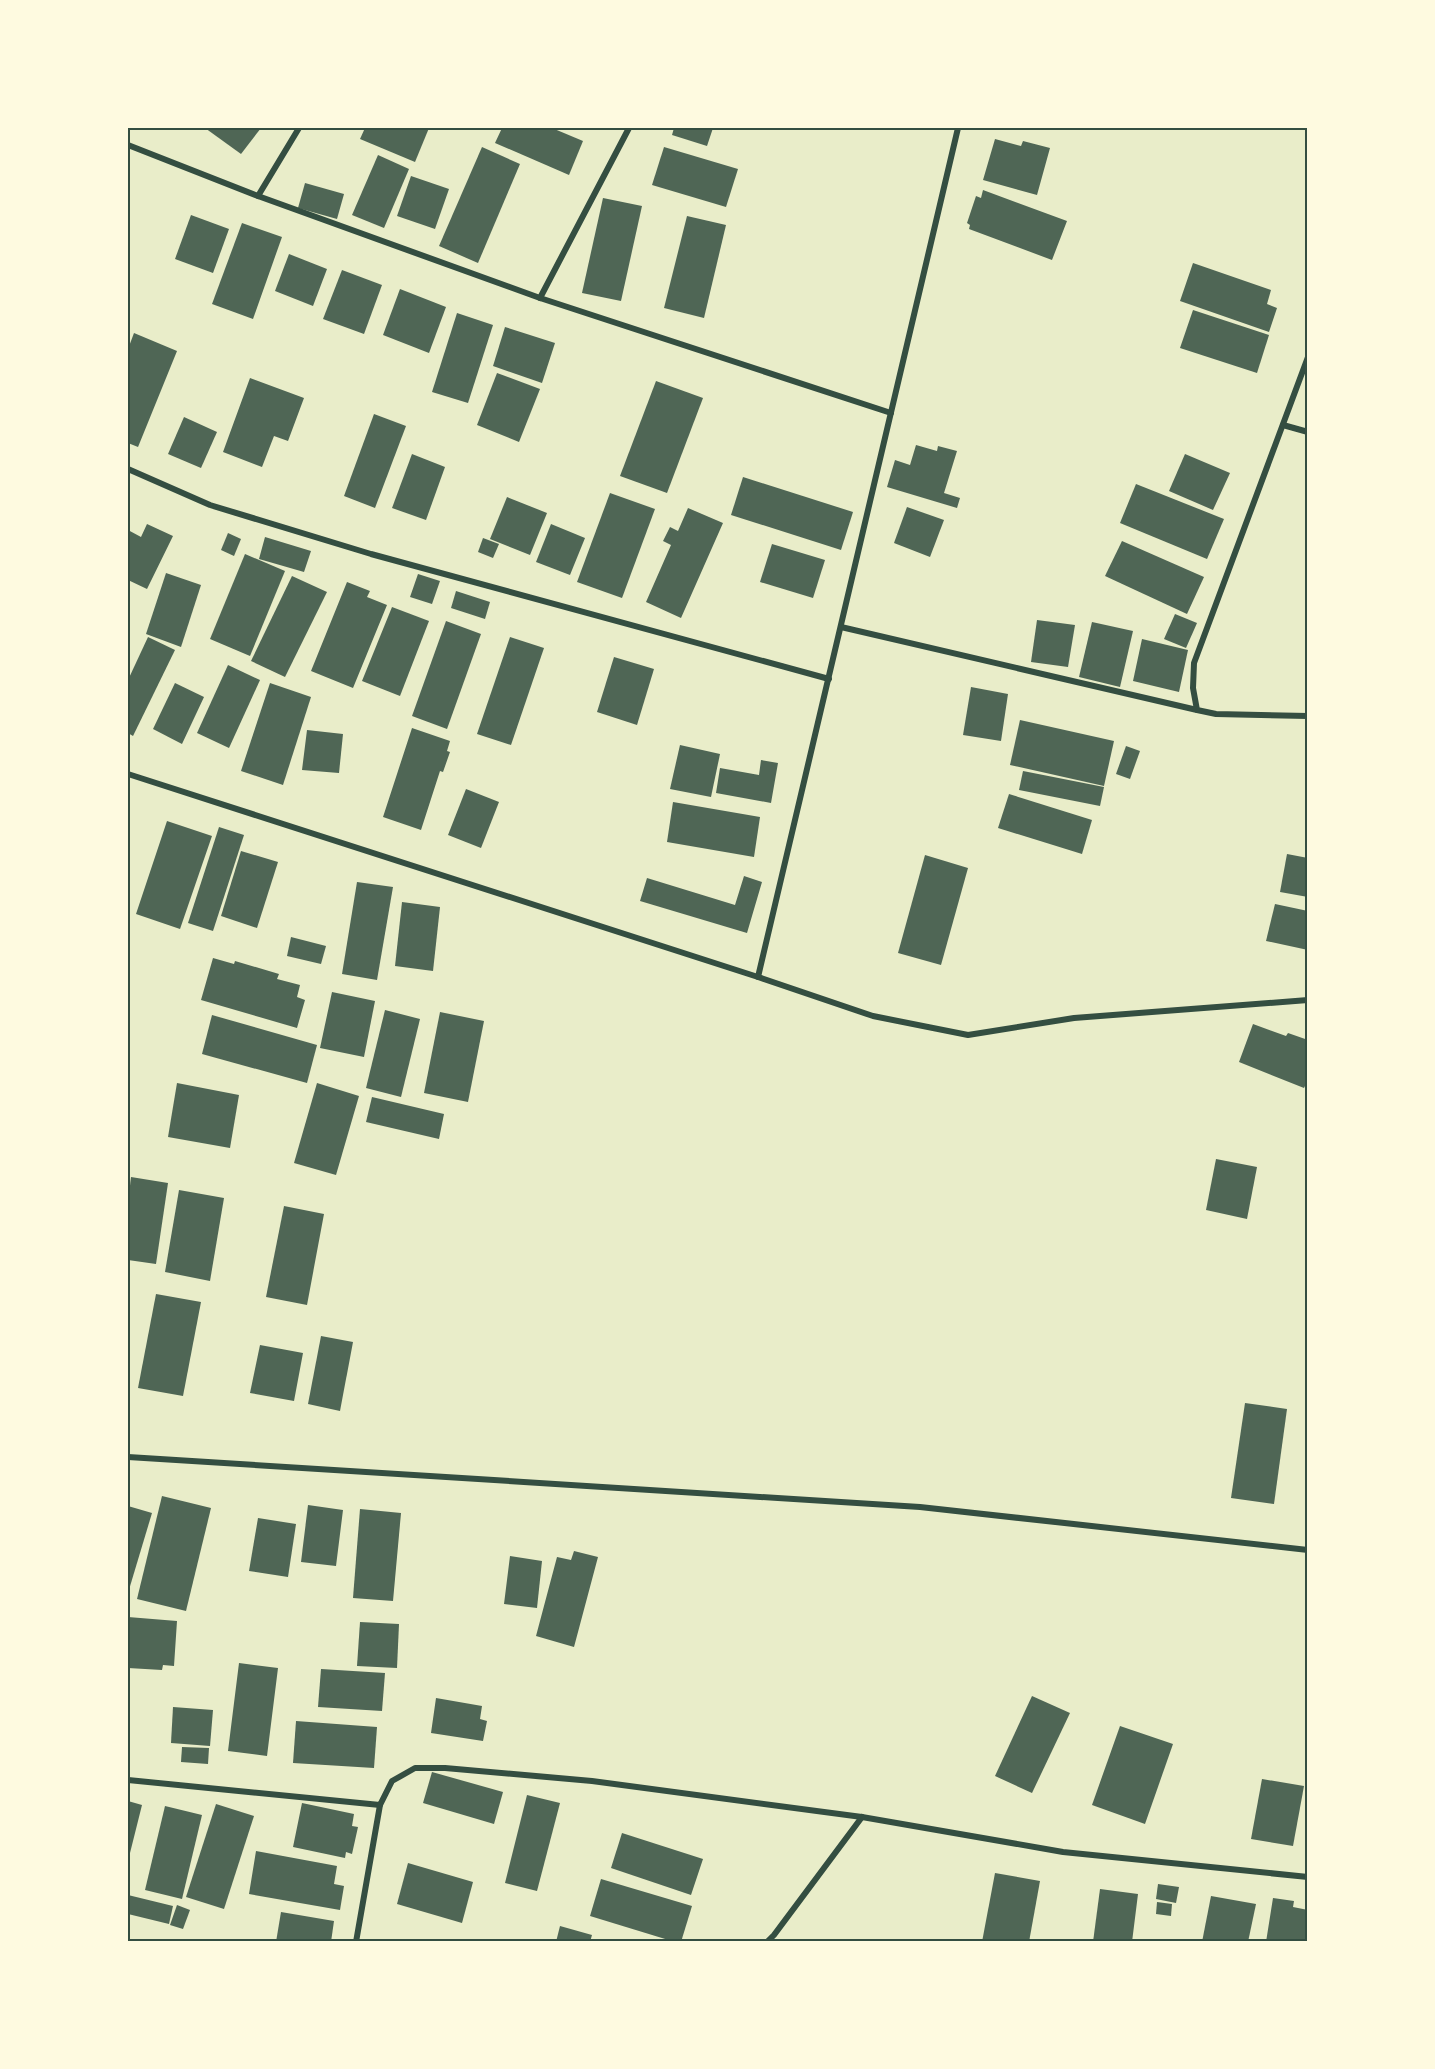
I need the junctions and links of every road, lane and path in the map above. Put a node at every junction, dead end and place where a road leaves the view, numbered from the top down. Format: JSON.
{"nodes":[{"id":1,"x":299,"y":128,"type":"edge"},
{"id":2,"x":629,"y":128,"type":"edge"},
{"id":3,"x":958,"y":128,"type":"edge"},
{"id":4,"x":128,"y":145,"type":"edge"},
{"id":5,"x":258,"y":196,"type":"junction"},
{"id":6,"x":540,"y":297,"type":"junction"},
{"id":7,"x":1308,"y":357,"type":"edge"},
{"id":8,"x":891,"y":413,"type":"junction"},
{"id":9,"x":1283,"y":424,"type":"junction"},
{"id":10,"x":1308,"y":432,"type":"edge"},
{"id":11,"x":128,"y":469,"type":"edge"},
{"id":12,"x":841,"y":627,"type":"junction"},
{"id":13,"x":829,"y":679,"type":"junction"},
{"id":14,"x":1197,"y":710,"type":"junction"},
{"id":15,"x":1308,"y":716,"type":"edge"},
{"id":16,"x":128,"y":774,"type":"edge"},
{"id":17,"x":759,"y":977,"type":"junction"},
{"id":18,"x":1308,"y":1000,"type":"edge"},
{"id":19,"x":128,"y":1457,"type":"edge"},
{"id":20,"x":1308,"y":1550,"type":"edge"},
{"id":21,"x":128,"y":1780,"type":"edge"},
{"id":22,"x":380,"y":1805,"type":"junction"},
{"id":23,"x":862,"y":1817,"type":"junction"},
{"id":24,"x":1308,"y":1877,"type":"edge"},
{"id":25,"x":356,"y":1941,"type":"edge"},
{"id":26,"x":767,"y":1941,"type":"edge"}],
"edges":[{"from":1,"to":5,"type":"street"},
{"from":2,"to":6,"type":"street"},
{"from":3,"to":8,"type":"street"},
{"from":4,"to":5,"type":"street"},
{"from":5,"to":6,"type":"street"},
{"from":6,"to":8,"type":"street"},
{"from":7,"to":9,"type":"street"},
{"from":8,"to":12,"type":"street"},
{"from":9,"to":10,"type":"street"},
{"from":9,"to":14,"type":"street"},
{"from":11,"to":13,"type":"street"},
{"from":12,"to":13,"type":"street"},
{"from":12,"to":14,"type":"street"},
{"from":13,"to":17,"type":"street"},
{"from":14,"to":15,"type":"street"},
{"from":16,"to":17,"type":"street"},
{"from":17,"to":18,"type":"street"},
{"from":19,"to":20,"type":"street"},
{"from":21,"to":22,"type":"street"},
{"from":22,"to":23,"type":"street"},
{"from":22,"to":25,"type":"street"},
{"from":23,"to":24,"type":"street"},
{"from":23,"to":26,"type":"street"}]}
